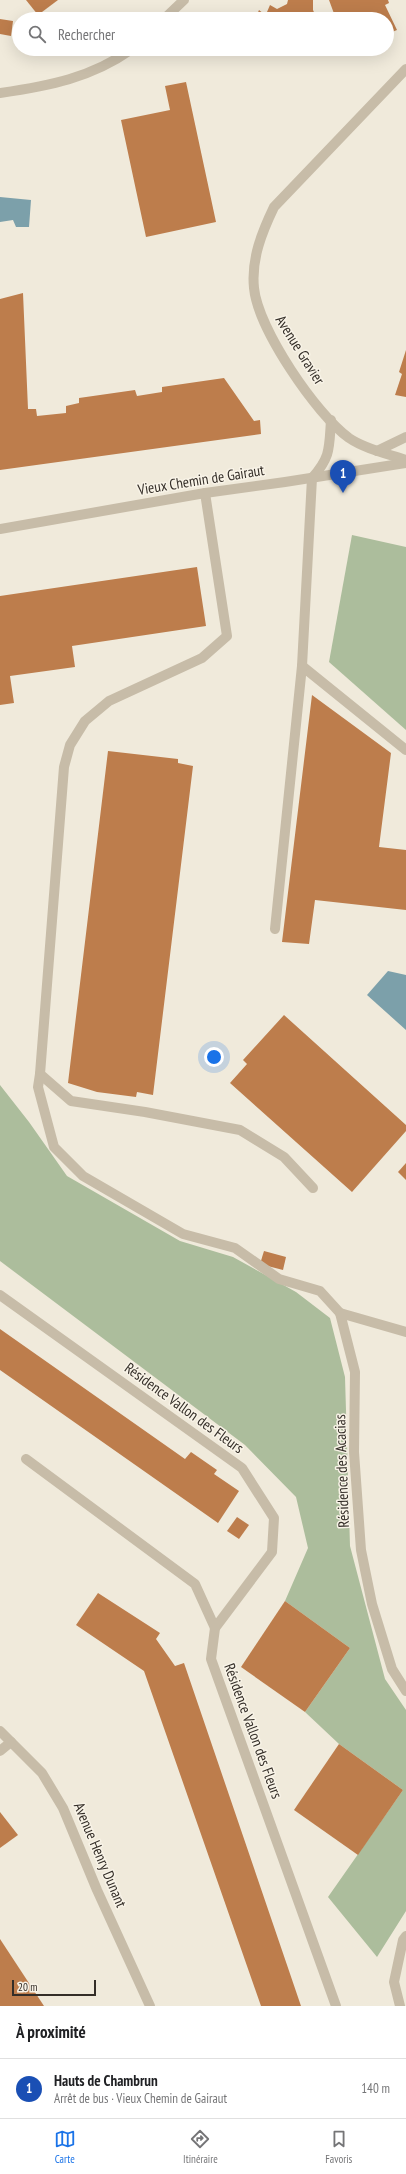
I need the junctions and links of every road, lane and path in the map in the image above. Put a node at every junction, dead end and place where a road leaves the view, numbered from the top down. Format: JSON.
{"nodes":[{"id":1,"x":184,"y":0,"type":"edge"},
{"id":2,"x":171,"y":12,"type":"edge"},
{"id":3,"x":122,"y":56,"type":"edge"},
{"id":4,"x":406,"y":69,"type":"edge"},
{"id":5,"x":0,"y":93,"type":"edge"},
{"id":6,"x":331,"y":420,"type":"junction"},
{"id":7,"x":406,"y":436,"type":"edge"},
{"id":8,"x":377,"y":451,"type":"junction"},
{"id":9,"x":406,"y":461,"type":"edge"},
{"id":10,"x":312,"y":478,"type":"junction"},
{"id":11,"x":205,"y":493,"type":"junction"},
{"id":12,"x":0,"y":529,"type":"edge"},
{"id":13,"x":302,"y":666,"type":"junction"},
{"id":14,"x":406,"y":750,"type":"edge"},
{"id":15,"x":275,"y":929,"type":"dead end"},
{"id":16,"x":40,"y":1074,"type":"junction"},
{"id":17,"x":313,"y":1188,"type":"dead end"},
{"id":18,"x":0,"y":1294,"type":"edge"},
{"id":19,"x":340,"y":1313,"type":"junction"},
{"id":20,"x":406,"y":1332,"type":"edge"},
{"id":21,"x":26,"y":1459,"type":"dead end"},
{"id":22,"x":215,"y":1628,"type":"junction"},
{"id":23,"x":406,"y":1690,"type":"edge"},
{"id":24,"x":0,"y":1731,"type":"edge"},
{"id":25,"x":11,"y":1742,"type":"junction"},
{"id":26,"x":0,"y":1751,"type":"edge"},
{"id":27,"x":406,"y":1936,"type":"edge"},
{"id":28,"x":150,"y":2006,"type":"edge"},
{"id":29,"x":336,"y":2006,"type":"edge"},
{"id":30,"x":400,"y":2006,"type":"edge"}],
"edges":[{"from":1,"to":2,"type":"street"},
{"from":3,"to":5,"type":"street"},
{"from":4,"to":6,"type":"street","name":"Avenue Gravier"},
{"from":6,"to":8,"type":"street","name":"Avenue Gravier"},
{"from":6,"to":10,"type":"street"},
{"from":7,"to":8,"type":"street"},
{"from":8,"to":9,"type":"street","name":"Avenue Gravier"},
{"from":9,"to":10,"type":"street","name":"Vieux Chemin de Gairaut"},
{"from":10,"to":11,"type":"street","name":"Vieux Chemin de Gairaut"},
{"from":10,"to":13,"type":"street"},
{"from":11,"to":12,"type":"street","name":"Vieux Chemin de Gairaut"},
{"from":11,"to":16,"type":"street"},
{"from":13,"to":14,"type":"street"},
{"from":13,"to":15,"type":"street"},
{"from":16,"to":17,"type":"street"},
{"from":16,"to":19,"type":"street"},
{"from":18,"to":22,"type":"street","name":"Résidence Vallon des Fleurs"},
{"from":19,"to":20,"type":"street"},
{"from":19,"to":23,"type":"street","name":"Résidence des Acacias"},
{"from":21,"to":22,"type":"street"},
{"from":22,"to":29,"type":"street","name":"Résidence Vallon des Fleurs"},
{"from":24,"to":25,"type":"street","name":"Avenue Henry Dunant"},
{"from":25,"to":26,"type":"street"},
{"from":25,"to":28,"type":"street","name":"Avenue Henry Dunant"},
{"from":27,"to":30,"type":"street"}]}
